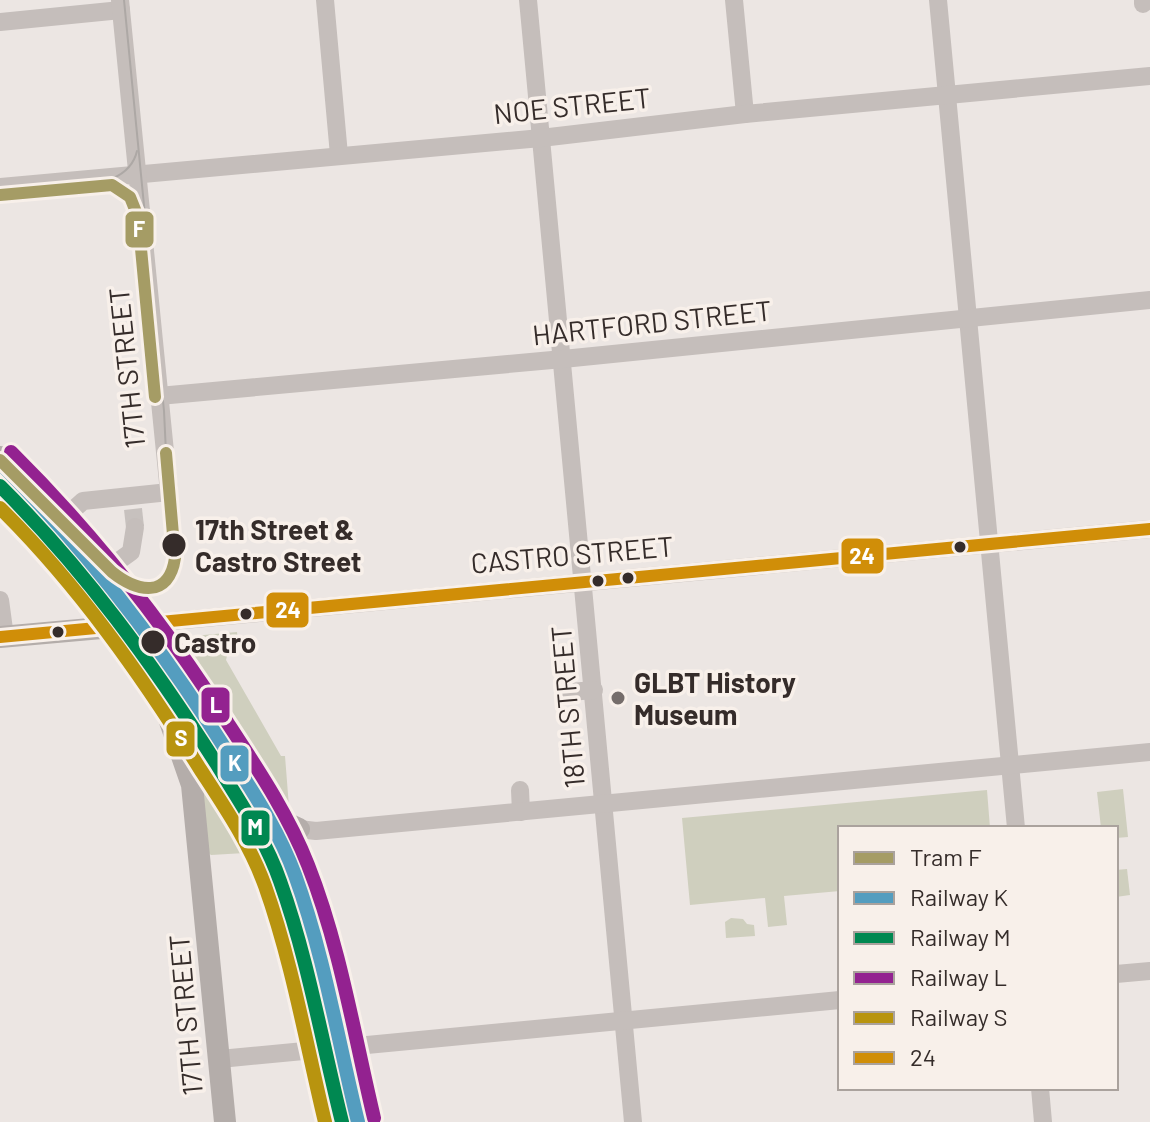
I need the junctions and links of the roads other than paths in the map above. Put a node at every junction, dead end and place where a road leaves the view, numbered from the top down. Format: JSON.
{"nodes":[{"id":1,"x":325,"y":0,"type":"edge"},
{"id":2,"x":528,"y":0,"type":"edge"},
{"id":3,"x":734,"y":0,"type":"edge"},
{"id":4,"x":938,"y":0,"type":"edge"},
{"id":5,"x":121,"y":5,"type":"edge"},
{"id":6,"x":0,"y":22,"type":"edge"},
{"id":7,"x":1150,"y":76,"type":"edge"},
{"id":8,"x":947,"y":95,"type":"junction"},
{"id":9,"x":745,"y":114,"type":"junction"},
{"id":10,"x":541,"y":138,"type":"junction"},
{"id":11,"x":339,"y":155,"type":"junction"},
{"id":12,"x":137,"y":175,"type":"junction"},
{"id":13,"x":0,"y":187,"type":"edge"},
{"id":14,"x":1150,"y":300,"type":"edge"},
{"id":15,"x":968,"y":318,"type":"junction"},
{"id":16,"x":563,"y":359,"type":"junction"},
{"id":17,"x":159,"y":396,"type":"junction"},
{"id":18,"x":0,"y":457,"type":"edge"},
{"id":19,"x":0,"y":484,"type":"edge"},
{"id":20,"x":133,"y":511,"type":"junction"},
{"id":21,"x":63,"y":519,"type":"junction"},
{"id":22,"x":1150,"y":529,"type":"edge"},
{"id":23,"x":988,"y":545,"type":"junction"},
{"id":24,"x":106,"y":570,"type":"junction"},
{"id":25,"x":584,"y":582,"type":"junction"},
{"id":26,"x":0,"y":600,"type":"edge"},
{"id":27,"x":134,"y":625,"type":"junction"},
{"id":28,"x":3,"y":637,"type":"edge"},
{"id":29,"x":157,"y":673,"type":"junction"},
{"id":30,"x":594,"y":690,"type":"junction"},
{"id":31,"x":570,"y":692,"type":"dead end"},
{"id":32,"x":1150,"y":752,"type":"edge"},
{"id":33,"x":1010,"y":766,"type":"junction"},
{"id":34,"x":520,"y":790,"type":"dead end"},
{"id":35,"x":603,"y":804,"type":"junction"},
{"id":36,"x":521,"y":812,"type":"junction"},
{"id":37,"x":264,"y":813,"type":"junction"},
{"id":38,"x":1016,"y":826,"type":"edge"},
{"id":39,"x":299,"y":829,"type":"joint"},
{"id":40,"x":1150,"y":971,"type":"edge"},
{"id":41,"x":1118,"y":974,"type":"edge"},
{"id":42,"x":838,"y":1000,"type":"edge"},
{"id":43,"x":623,"y":1021,"type":"junction"},
{"id":44,"x":337,"y":1048,"type":"junction"},
{"id":45,"x":220,"y":1059,"type":"junction"},
{"id":46,"x":1040,"y":1090,"type":"edge"},
{"id":47,"x":225,"y":1122,"type":"edge"},
{"id":48,"x":346,"y":1122,"type":"edge"},
{"id":49,"x":364,"y":1122,"type":"edge"},
{"id":50,"x":633,"y":1122,"type":"edge"},
{"id":51,"x":1043,"y":1122,"type":"edge"}],
"edges":[{"from":1,"to":11,"type":"street"},
{"from":2,"to":10,"type":"street","name":"18TH STREET"},
{"from":3,"to":9,"type":"street"},
{"from":4,"to":8,"type":"street"},
{"from":5,"to":6,"type":"street"},
{"from":5,"to":12,"type":"street","name":"17TH STREET"},
{"from":7,"to":8,"type":"street","name":"NOE STREET"},
{"from":8,"to":9,"type":"street","name":"NOE STREET"},
{"from":8,"to":15,"type":"street"},
{"from":9,"to":10,"type":"street","name":"NOE STREET"},
{"from":10,"to":11,"type":"street","name":"NOE STREET"},
{"from":10,"to":16,"type":"street","name":"18TH STREET"},
{"from":11,"to":12,"type":"street","name":"NOE STREET"},
{"from":12,"to":13,"type":"street","name":"NOE STREET"},
{"from":12,"to":17,"type":"street","name":"17TH STREET"},
{"from":14,"to":15,"type":"street","name":"HARTFORD STREET"},
{"from":15,"to":16,"type":"street","name":"HARTFORD STREET"},
{"from":15,"to":23,"type":"street"},
{"from":16,"to":17,"type":"street","name":"HARTFORD STREET"},
{"from":16,"to":25,"type":"street","name":"18TH STREET"},
{"from":17,"to":20,"type":"street","name":"17TH STREET"},
{"from":18,"to":21,"type":"main road"},
{"from":19,"to":27,"type":"main road"},
{"from":20,"to":21,"type":"street"},
{"from":20,"to":24,"type":"street"},
{"from":21,"to":24,"type":"main road"},
{"from":22,"to":23,"type":"street","name":"CASTRO STREET"},
{"from":23,"to":25,"type":"street","name":"CASTRO STREET"},
{"from":23,"to":33,"type":"street"},
{"from":24,"to":27,"type":"main road"},
{"from":25,"to":27,"type":"street","name":"CASTRO STREET"},
{"from":25,"to":30,"type":"street","name":"18TH STREET"},
{"from":26,"to":28,"type":"street"},
{"from":27,"to":28,"type":"main road","name":"CASTRO STREET"},
{"from":27,"to":29,"type":"main road"},
{"from":27,"to":37,"type":"main road"},
{"from":29,"to":44,"type":"main road"},
{"from":29,"to":45,"type":"main road","name":"17TH STREET"},
{"from":30,"to":31,"type":"street"},
{"from":30,"to":35,"type":"street","name":"18TH STREET"},
{"from":32,"to":33,"type":"street"},
{"from":33,"to":35,"type":"street"},
{"from":33,"to":38,"type":"street"},
{"from":34,"to":36,"type":"street"},
{"from":35,"to":36,"type":"street"},
{"from":35,"to":43,"type":"street","name":"18TH STREET"},
{"from":36,"to":39,"type":"street"},
{"from":37,"to":39,"type":"main road"},
{"from":37,"to":44,"type":"main road"},
{"from":40,"to":41,"type":"street"},
{"from":42,"to":43,"type":"street"},
{"from":43,"to":44,"type":"street"},
{"from":43,"to":50,"type":"street","name":"18TH STREET"},
{"from":44,"to":45,"type":"street"},
{"from":44,"to":48,"type":"main road"},
{"from":44,"to":49,"type":"main road"},
{"from":45,"to":47,"type":"main road","name":"17TH STREET"},
{"from":46,"to":51,"type":"street"}]}
